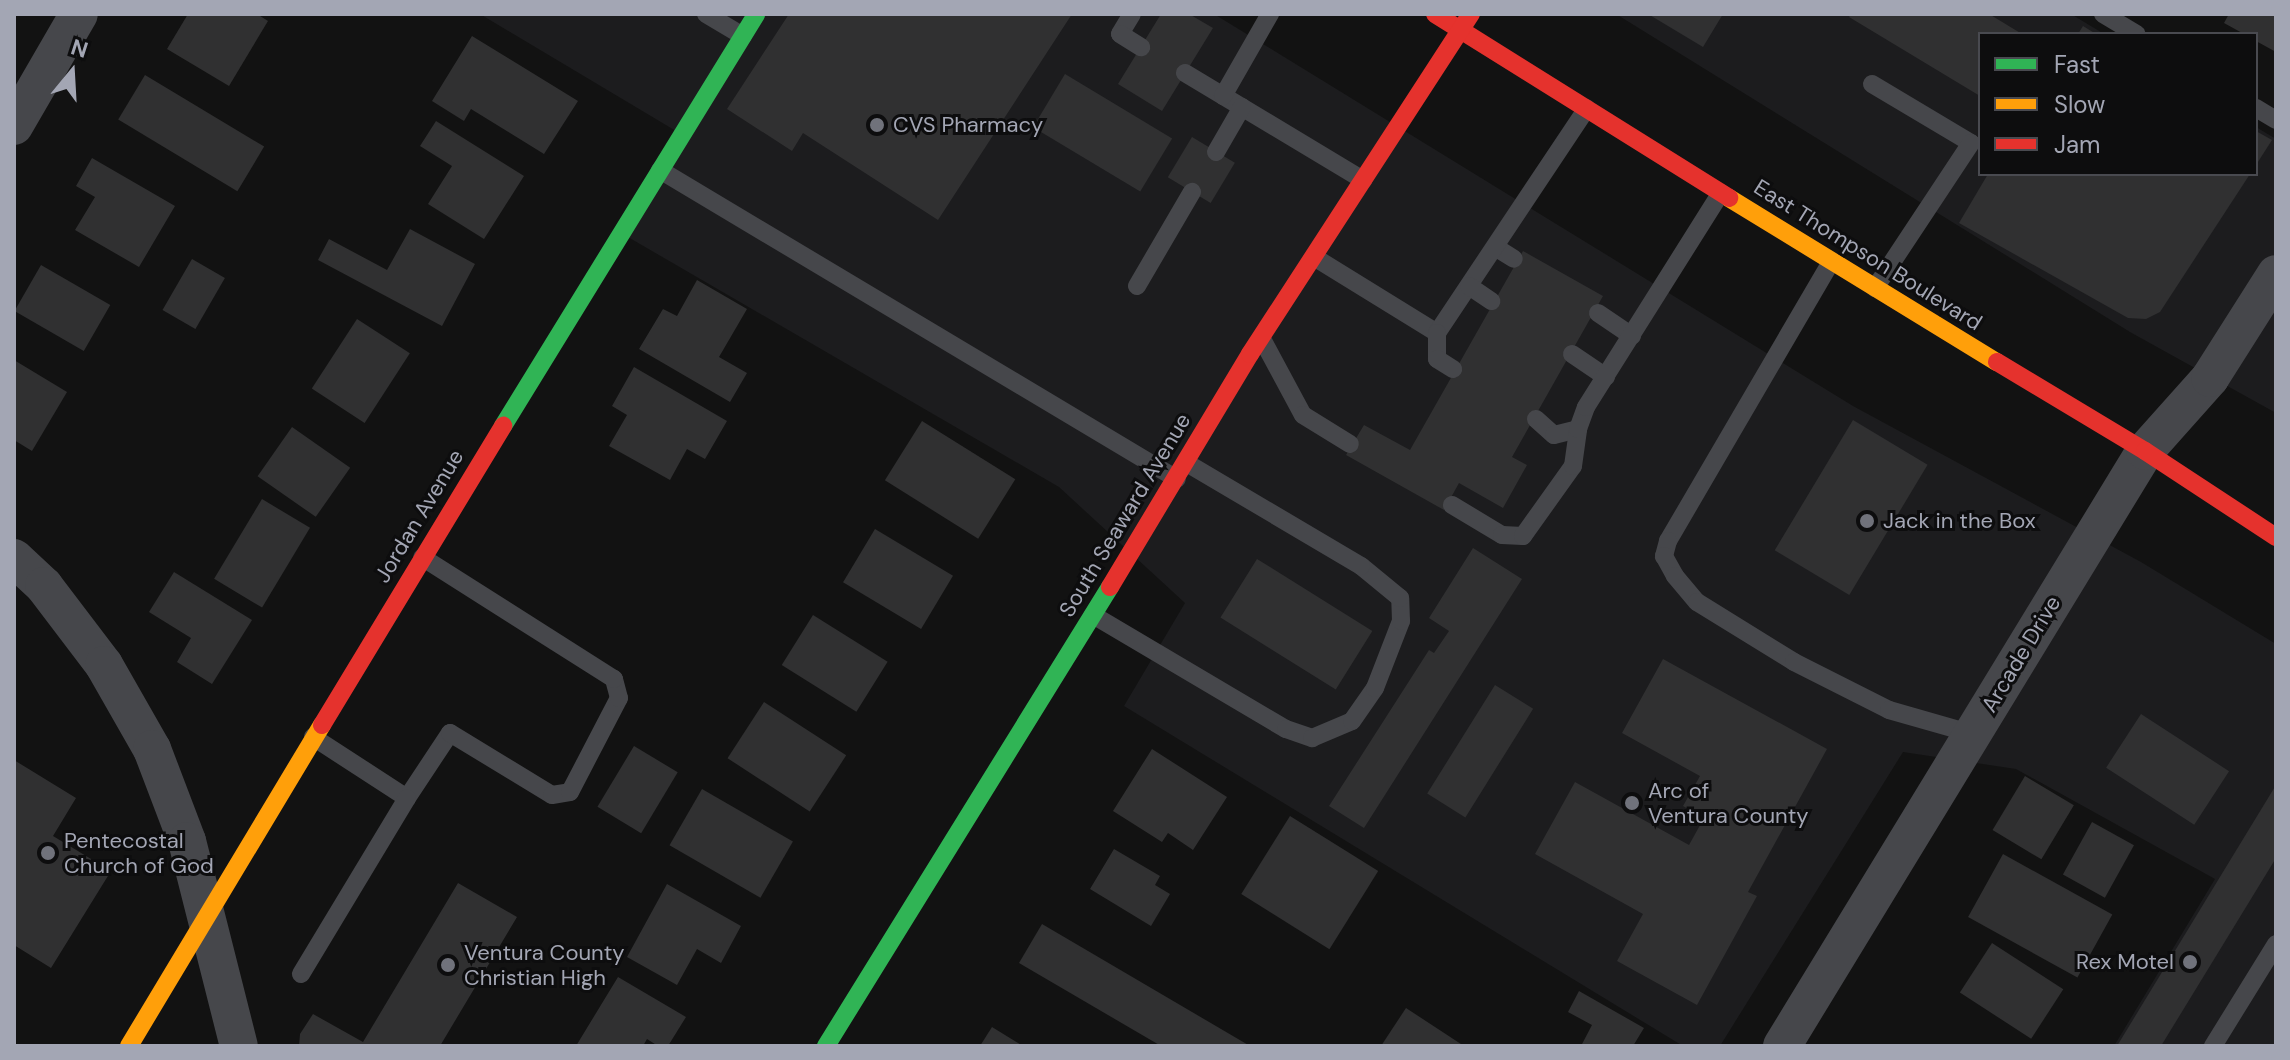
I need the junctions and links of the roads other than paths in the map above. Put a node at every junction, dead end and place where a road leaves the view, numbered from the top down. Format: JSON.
{"nodes":[{"id":1,"x":79,"y":14,"type":"edge"},
{"id":2,"x":706,"y":14,"type":"edge"},
{"id":3,"x":756,"y":14,"type":"edge"},
{"id":4,"x":1132,"y":14,"type":"edge"},
{"id":5,"x":1270,"y":14,"type":"edge"},
{"id":6,"x":1435,"y":14,"type":"edge"},
{"id":7,"x":2103,"y":14,"type":"edge"},
{"id":8,"x":1465,"y":21,"type":"edge"},
{"id":9,"x":2133,"y":32,"type":"edge"},
{"id":10,"x":743,"y":36,"type":"junction"},
{"id":11,"x":1141,"y":47,"type":"dead end"},
{"id":12,"x":1185,"y":73,"type":"dead end"},
{"id":13,"x":1872,"y":84,"type":"dead end"},
{"id":14,"x":1223,"y":96,"type":"junction"},
{"id":15,"x":1242,"y":107,"type":"junction"},
{"id":16,"x":1587,"y":108,"type":"junction"},
{"id":17,"x":2258,"y":109,"type":"edge"},
{"id":18,"x":2276,"y":120,"type":"edge"},
{"id":19,"x":14,"y":126,"type":"edge"},
{"id":20,"x":1216,"y":152,"type":"dead end"},
{"id":21,"x":660,"y":170,"type":"junction"},
{"id":22,"x":1363,"y":180,"type":"junction"},
{"id":23,"x":1192,"y":192,"type":"dead end"},
{"id":24,"x":1721,"y":193,"type":"junction"},
{"id":25,"x":1495,"y":247,"type":"junction"},
{"id":26,"x":1314,"y":257,"type":"junction"},
{"id":27,"x":1514,"y":259,"type":"dead end"},
{"id":28,"x":1831,"y":262,"type":"junction"},
{"id":29,"x":2276,"y":274,"type":"edge"},
{"id":30,"x":1137,"y":286,"type":"dead end"},
{"id":31,"x":1469,"y":286,"type":"junction"},
{"id":32,"x":1875,"y":288,"type":"junction"},
{"id":33,"x":1491,"y":301,"type":"dead end"},
{"id":34,"x":1598,"y":313,"type":"dead end"},
{"id":35,"x":1437,"y":333,"type":"junction"},
{"id":36,"x":1632,"y":336,"type":"junction"},
{"id":37,"x":1261,"y":338,"type":"junction"},
{"id":38,"x":1572,"y":354,"type":"dead end"},
{"id":39,"x":1453,"y":369,"type":"dead end"},
{"id":40,"x":1606,"y":377,"type":"junction"},
{"id":41,"x":1536,"y":419,"type":"dead end"},
{"id":42,"x":1578,"y":429,"type":"junction"},
{"id":43,"x":1350,"y":444,"type":"dead end"},
{"id":44,"x":2145,"y":451,"type":"junction"},
{"id":45,"x":1182,"y":471,"type":"junction"},
{"id":46,"x":1452,"y":505,"type":"dead end"},
{"id":47,"x":2276,"y":537,"type":"edge"},
{"id":48,"x":422,"y":557,"type":"junction"},
{"id":49,"x":14,"y":558,"type":"edge"},
{"id":50,"x":1093,"y":615,"type":"junction"},
{"id":51,"x":1973,"y":734,"type":"junction"},
{"id":52,"x":313,"y":737,"type":"junction"},
{"id":53,"x":407,"y":798,"type":"junction"},
{"id":54,"x":205,"y":914,"type":"junction"},
{"id":55,"x":2276,"y":944,"type":"edge"},
{"id":56,"x":301,"y":974,"type":"dead end"},
{"id":57,"x":129,"y":1046,"type":"edge"},
{"id":58,"x":239,"y":1046,"type":"edge"},
{"id":59,"x":826,"y":1046,"type":"edge"},
{"id":60,"x":1782,"y":1046,"type":"edge"},
{"id":61,"x":2213,"y":1046,"type":"edge"}],
"edges":[{"from":1,"to":19,"type":"street"},
{"from":2,"to":10,"type":"lane"},
{"from":3,"to":10,"type":"main road","name":"Jordan Avenue"},
{"from":4,"to":11,"type":"lane"},
{"from":5,"to":14,"type":"lane"},
{"from":6,"to":8,"type":"main road","name":"East Thompson Boulevard"},
{"from":7,"to":9,"type":"lane"},
{"from":8,"to":16,"type":"main road","name":"East Thompson Boulevard"},
{"from":8,"to":22,"type":"main road","name":"South Seaward Avenue"},
{"from":10,"to":21,"type":"main road","name":"Jordan Avenue"},
{"from":12,"to":14,"type":"lane"},
{"from":13,"to":32,"type":"lane"},
{"from":14,"to":15,"type":"lane"},
{"from":15,"to":20,"type":"lane"},
{"from":15,"to":22,"type":"lane"},
{"from":16,"to":24,"type":"main road","name":"East Thompson Boulevard"},
{"from":16,"to":25,"type":"lane"},
{"from":17,"to":18,"type":"lane"},
{"from":21,"to":45,"type":"lane"},
{"from":21,"to":48,"type":"main road","name":"Jordan Avenue"},
{"from":22,"to":26,"type":"main road","name":"South Seaward Avenue"},
{"from":23,"to":30,"type":"lane"},
{"from":24,"to":28,"type":"main road","name":"East Thompson Boulevard"},
{"from":24,"to":36,"type":"lane"},
{"from":25,"to":27,"type":"lane"},
{"from":25,"to":31,"type":"lane"},
{"from":26,"to":35,"type":"lane"},
{"from":26,"to":37,"type":"main road","name":"South Seaward Avenue"},
{"from":28,"to":32,"type":"main road","name":"East Thompson Boulevard"},
{"from":28,"to":51,"type":"lane"},
{"from":29,"to":44,"type":"street","name":"Arcade Drive"},
{"from":31,"to":33,"type":"lane"},
{"from":31,"to":35,"type":"lane"},
{"from":32,"to":44,"type":"main road","name":"East Thompson Boulevard"},
{"from":34,"to":36,"type":"lane"},
{"from":35,"to":39,"type":"lane"},
{"from":36,"to":40,"type":"lane"},
{"from":37,"to":43,"type":"lane"},
{"from":37,"to":45,"type":"main road","name":"South Seaward Avenue"},
{"from":38,"to":40,"type":"lane"},
{"from":40,"to":42,"type":"lane"},
{"from":41,"to":42,"type":"lane"},
{"from":42,"to":46,"type":"lane"},
{"from":44,"to":47,"type":"main road","name":"East Thompson Boulevard"},
{"from":44,"to":51,"type":"street","name":"Arcade Drive"},
{"from":45,"to":50,"type":"main road","name":"South Seaward Avenue"},
{"from":45,"to":50,"type":"lane"},
{"from":48,"to":52,"type":"main road","name":"Jordan Avenue"},
{"from":48,"to":53,"type":"lane"},
{"from":49,"to":54,"type":"street"},
{"from":50,"to":59,"type":"main road","name":"South Seaward Avenue"},
{"from":51,"to":60,"type":"street","name":"Arcade Drive"},
{"from":52,"to":53,"type":"lane"},
{"from":52,"to":54,"type":"main road","name":"Jordan Avenue"},
{"from":53,"to":56,"type":"lane"},
{"from":54,"to":57,"type":"main road","name":"Jordan Avenue"},
{"from":54,"to":58,"type":"street"},
{"from":55,"to":61,"type":"lane"}]}
